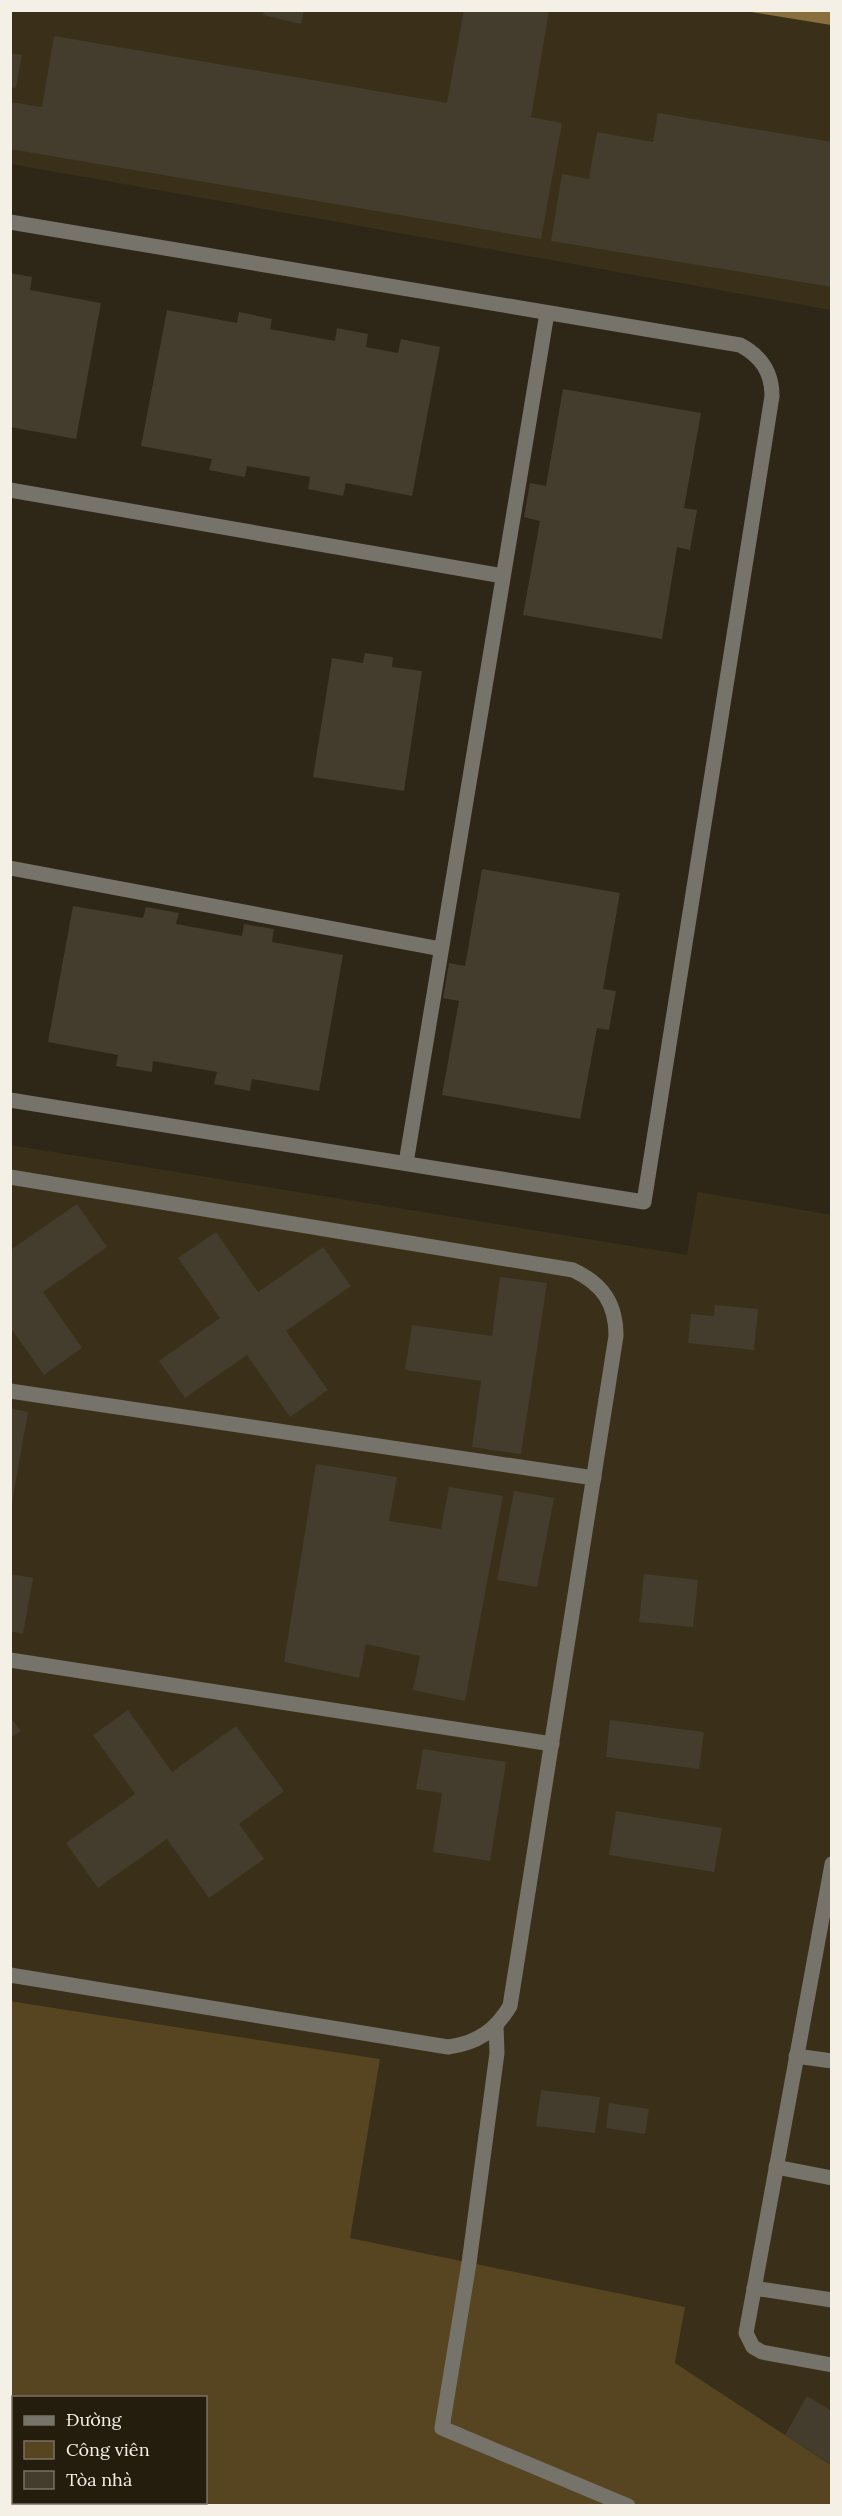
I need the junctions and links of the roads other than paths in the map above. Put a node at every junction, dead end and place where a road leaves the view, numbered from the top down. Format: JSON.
{"nodes":[{"id":1,"x":10,"y":222,"type":"edge"},
{"id":2,"x":547,"y":313,"type":"junction"},
{"id":3,"x":10,"y":490,"type":"edge"},
{"id":4,"x":503,"y":576,"type":"junction"},
{"id":5,"x":10,"y":868,"type":"edge"},
{"id":6,"x":441,"y":949,"type":"junction"},
{"id":7,"x":10,"y":1100,"type":"edge"},
{"id":8,"x":406,"y":1164,"type":"junction"},
{"id":9,"x":10,"y":1178,"type":"edge"},
{"id":10,"x":10,"y":1391,"type":"edge"},
{"id":11,"x":594,"y":1478,"type":"junction"},
{"id":12,"x":10,"y":1660,"type":"edge"},
{"id":13,"x":552,"y":1744,"type":"junction"},
{"id":14,"x":831,"y":1863,"type":"edge"},
{"id":15,"x":829,"y":1892,"type":"edge"},
{"id":16,"x":825,"y":1940,"type":"edge"},
{"id":17,"x":10,"y":1975,"type":"edge"},
{"id":18,"x":496,"y":2026,"type":"junction"},
{"id":19,"x":796,"y":2056,"type":"junction"},
{"id":20,"x":831,"y":2061,"type":"edge"},
{"id":21,"x":776,"y":2167,"type":"junction"},
{"id":22,"x":831,"y":2178,"type":"edge"},
{"id":23,"x":754,"y":2288,"type":"junction"},
{"id":24,"x":831,"y":2299,"type":"edge"},
{"id":25,"x":831,"y":2365,"type":"edge"},
{"id":26,"x":628,"y":2505,"type":"edge"}],
"edges":[{"from":1,"to":2,"type":"lane"},
{"from":2,"to":4,"type":"lane"},
{"from":2,"to":8,"type":"lane"},
{"from":3,"to":4,"type":"lane"},
{"from":4,"to":6,"type":"lane"},
{"from":5,"to":6,"type":"lane"},
{"from":6,"to":8,"type":"lane"},
{"from":7,"to":8,"type":"lane"},
{"from":9,"to":11,"type":"lane"},
{"from":10,"to":11,"type":"lane"},
{"from":11,"to":13,"type":"lane"},
{"from":12,"to":13,"type":"lane"},
{"from":13,"to":18,"type":"lane"},
{"from":14,"to":15,"type":"lane"},
{"from":15,"to":16,"type":"lane"},
{"from":16,"to":19,"type":"lane"},
{"from":17,"to":18,"type":"lane"},
{"from":18,"to":26,"type":"lane"},
{"from":19,"to":20,"type":"lane"},
{"from":19,"to":21,"type":"lane"},
{"from":21,"to":22,"type":"lane"},
{"from":21,"to":23,"type":"lane"},
{"from":23,"to":24,"type":"lane"},
{"from":23,"to":25,"type":"lane"}]}
